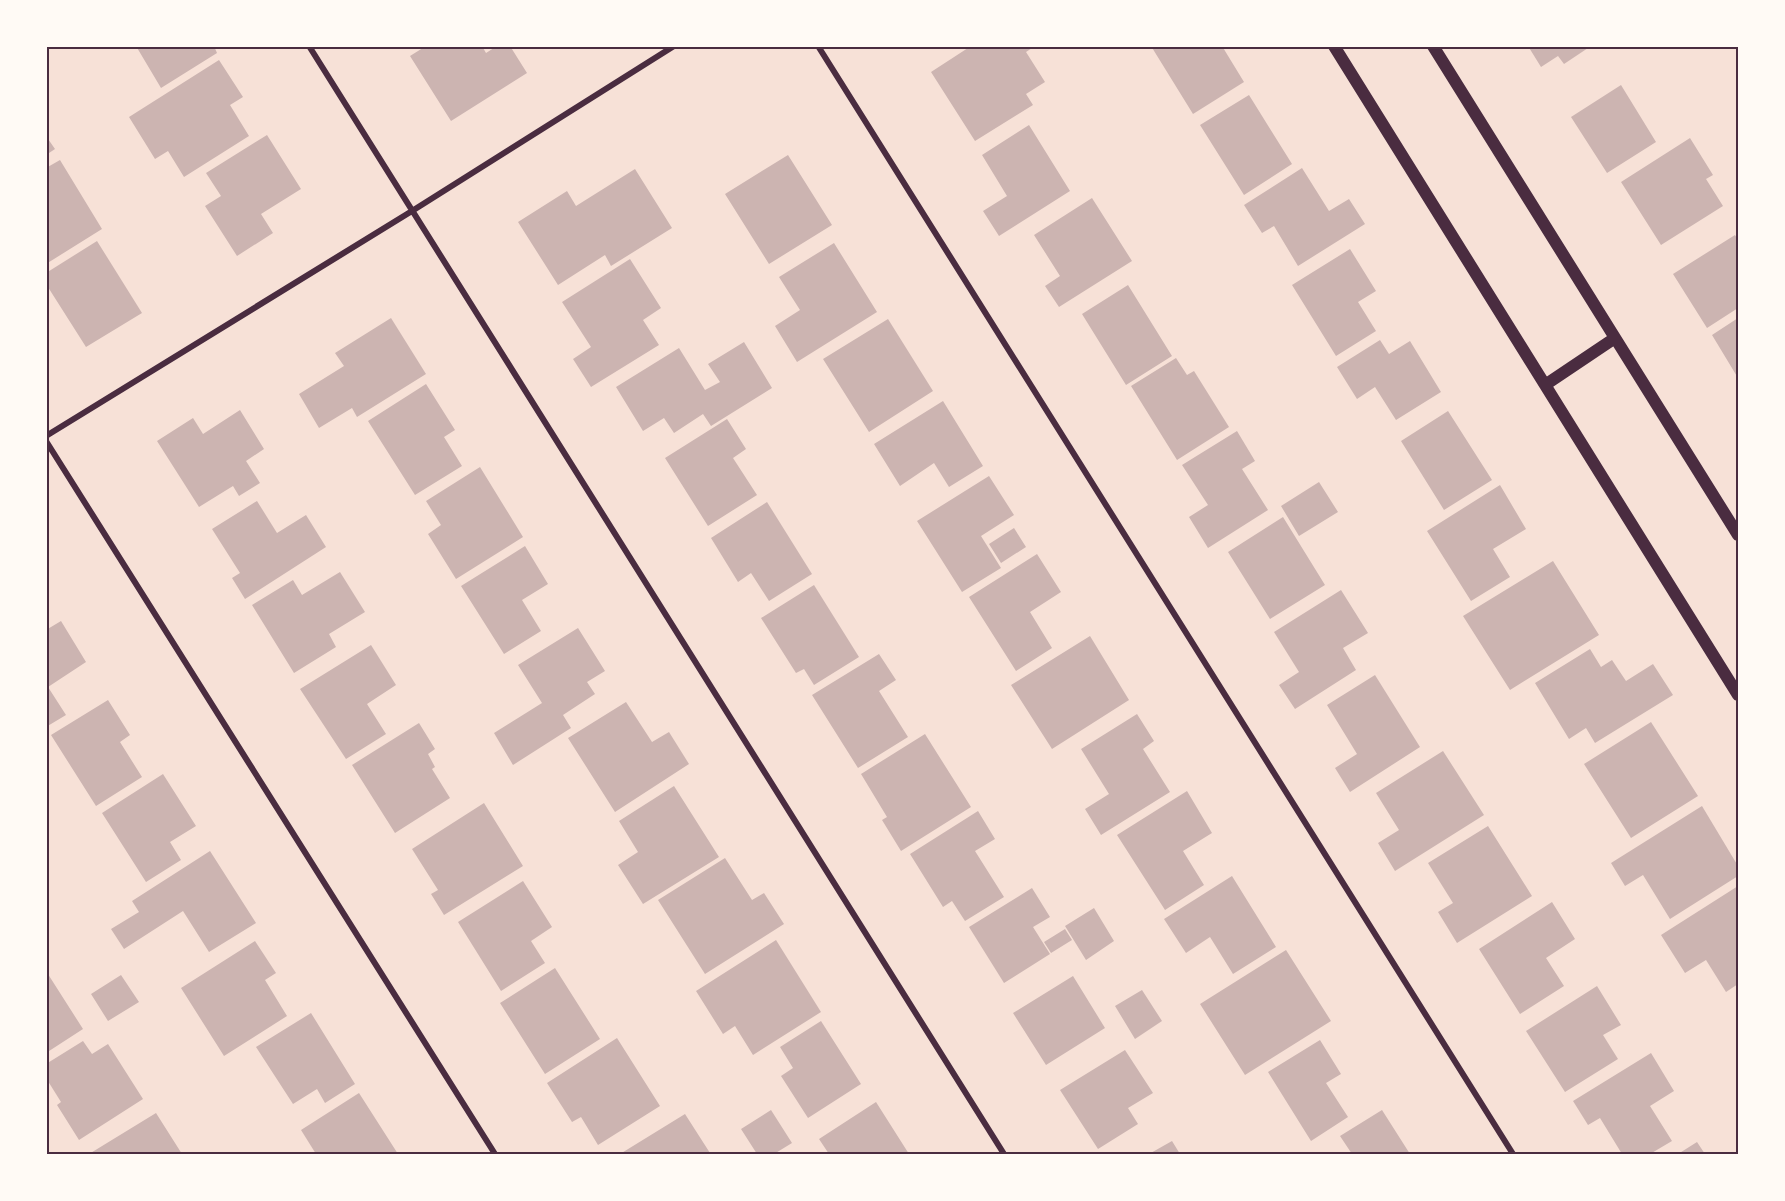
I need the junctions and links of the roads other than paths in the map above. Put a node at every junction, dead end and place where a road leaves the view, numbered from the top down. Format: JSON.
{"nodes":[{"id":1,"x":309,"y":46,"type":"edge"},
{"id":2,"x":674,"y":46,"type":"edge"},
{"id":3,"x":818,"y":46,"type":"edge"},
{"id":4,"x":1334,"y":46,"type":"edge"},
{"id":5,"x":1433,"y":46,"type":"edge"},
{"id":6,"x":412,"y":212,"type":"junction"},
{"id":7,"x":1615,"y":338,"type":"junction"},
{"id":8,"x":1545,"y":385,"type":"junction"},
{"id":9,"x":46,"y":436,"type":"edge"},
{"id":10,"x":46,"y":441,"type":"edge"},
{"id":11,"x":1738,"y":535,"type":"edge"},
{"id":12,"x":1738,"y":695,"type":"edge"},
{"id":13,"x":495,"y":1155,"type":"edge"},
{"id":14,"x":1004,"y":1155,"type":"edge"},
{"id":15,"x":1513,"y":1155,"type":"edge"}],
"edges":[{"from":1,"to":6,"type":"street"},
{"from":2,"to":6,"type":"street"},
{"from":3,"to":15,"type":"street"},
{"from":4,"to":8,"type":"main road"},
{"from":5,"to":7,"type":"main road"},
{"from":6,"to":9,"type":"street"},
{"from":6,"to":14,"type":"street"},
{"from":7,"to":8,"type":"main road"},
{"from":7,"to":11,"type":"main road"},
{"from":8,"to":12,"type":"main road"},
{"from":10,"to":13,"type":"street"}]}
